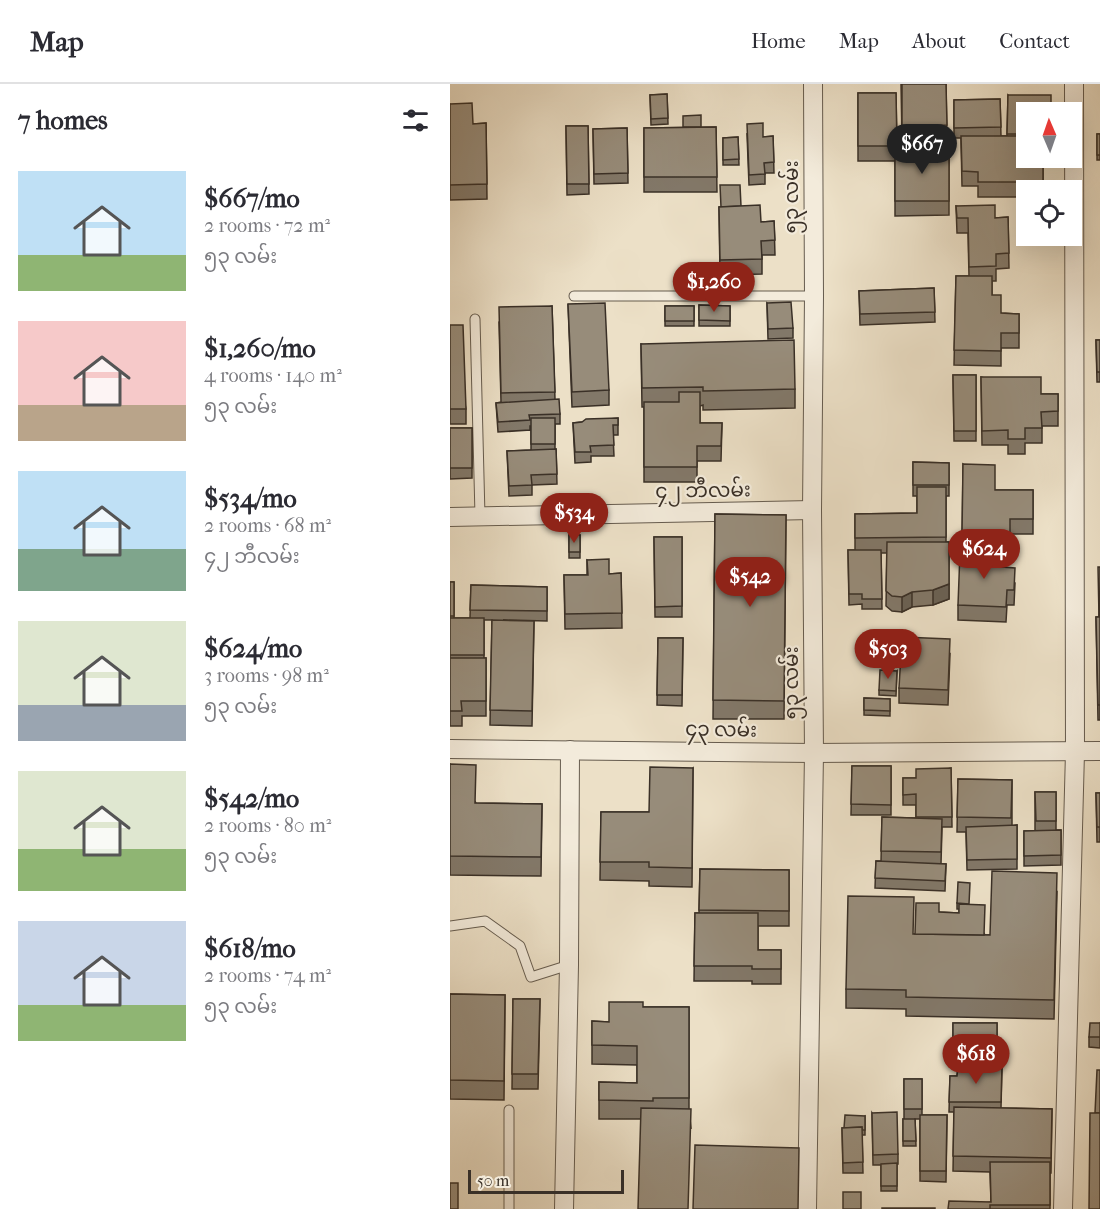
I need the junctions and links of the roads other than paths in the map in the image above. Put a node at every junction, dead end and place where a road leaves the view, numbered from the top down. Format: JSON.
{"nodes":[{"id":1,"x":813,"y":84,"type":"edge"},
{"id":2,"x":1074,"y":84,"type":"edge"},
{"id":3,"x":574,"y":296,"type":"dead end"},
{"id":4,"x":814,"y":296,"type":"junction"},
{"id":5,"x":475,"y":319,"type":"dead end"},
{"id":6,"x":812,"y":510,"type":"junction"},
{"id":7,"x":480,"y":516,"type":"junction"},
{"id":8,"x":450,"y":517,"type":"edge"},
{"id":9,"x":450,"y":749,"type":"edge"},
{"id":10,"x":570,"y":750,"type":"junction"},
{"id":11,"x":1100,"y":751,"type":"edge"},
{"id":12,"x":1075,"y":752,"type":"junction"},
{"id":13,"x":814,"y":753,"type":"junction"},
{"id":14,"x":450,"y":926,"type":"edge"},
{"id":15,"x":569,"y":965,"type":"junction"},
{"id":16,"x":509,"y":1110,"type":"dead end"},
{"id":17,"x":509,"y":1209,"type":"edge"},
{"id":18,"x":564,"y":1209,"type":"edge"},
{"id":19,"x":807,"y":1209,"type":"edge"},
{"id":20,"x":1064,"y":1209,"type":"edge"}],
"edges":[{"from":1,"to":4,"type":"street","name":"၅၃ လမ်း"},
{"from":2,"to":12,"type":"street"},
{"from":3,"to":4,"type":"lane"},
{"from":4,"to":6,"type":"street","name":"၅၃ လမ်း"},
{"from":5,"to":7,"type":"lane"},
{"from":6,"to":7,"type":"street","name":"၄၂ ဘီလမ်း"},
{"from":6,"to":13,"type":"street","name":"၅၃ လမ်း"},
{"from":7,"to":8,"type":"street","name":"၄၂ ဘီလမ်း"},
{"from":9,"to":10,"type":"street","name":"၄၃ လမ်း"},
{"from":10,"to":13,"type":"street","name":"၄၃ လမ်း"},
{"from":10,"to":15,"type":"street"},
{"from":11,"to":12,"type":"street","name":"၄၃ လမ်း"},
{"from":12,"to":13,"type":"street","name":"၄၃ လမ်း"},
{"from":12,"to":20,"type":"street"},
{"from":13,"to":19,"type":"street","name":"၅၃ လမ်း"},
{"from":14,"to":15,"type":"lane"},
{"from":15,"to":18,"type":"street"},
{"from":16,"to":17,"type":"lane"}]}
